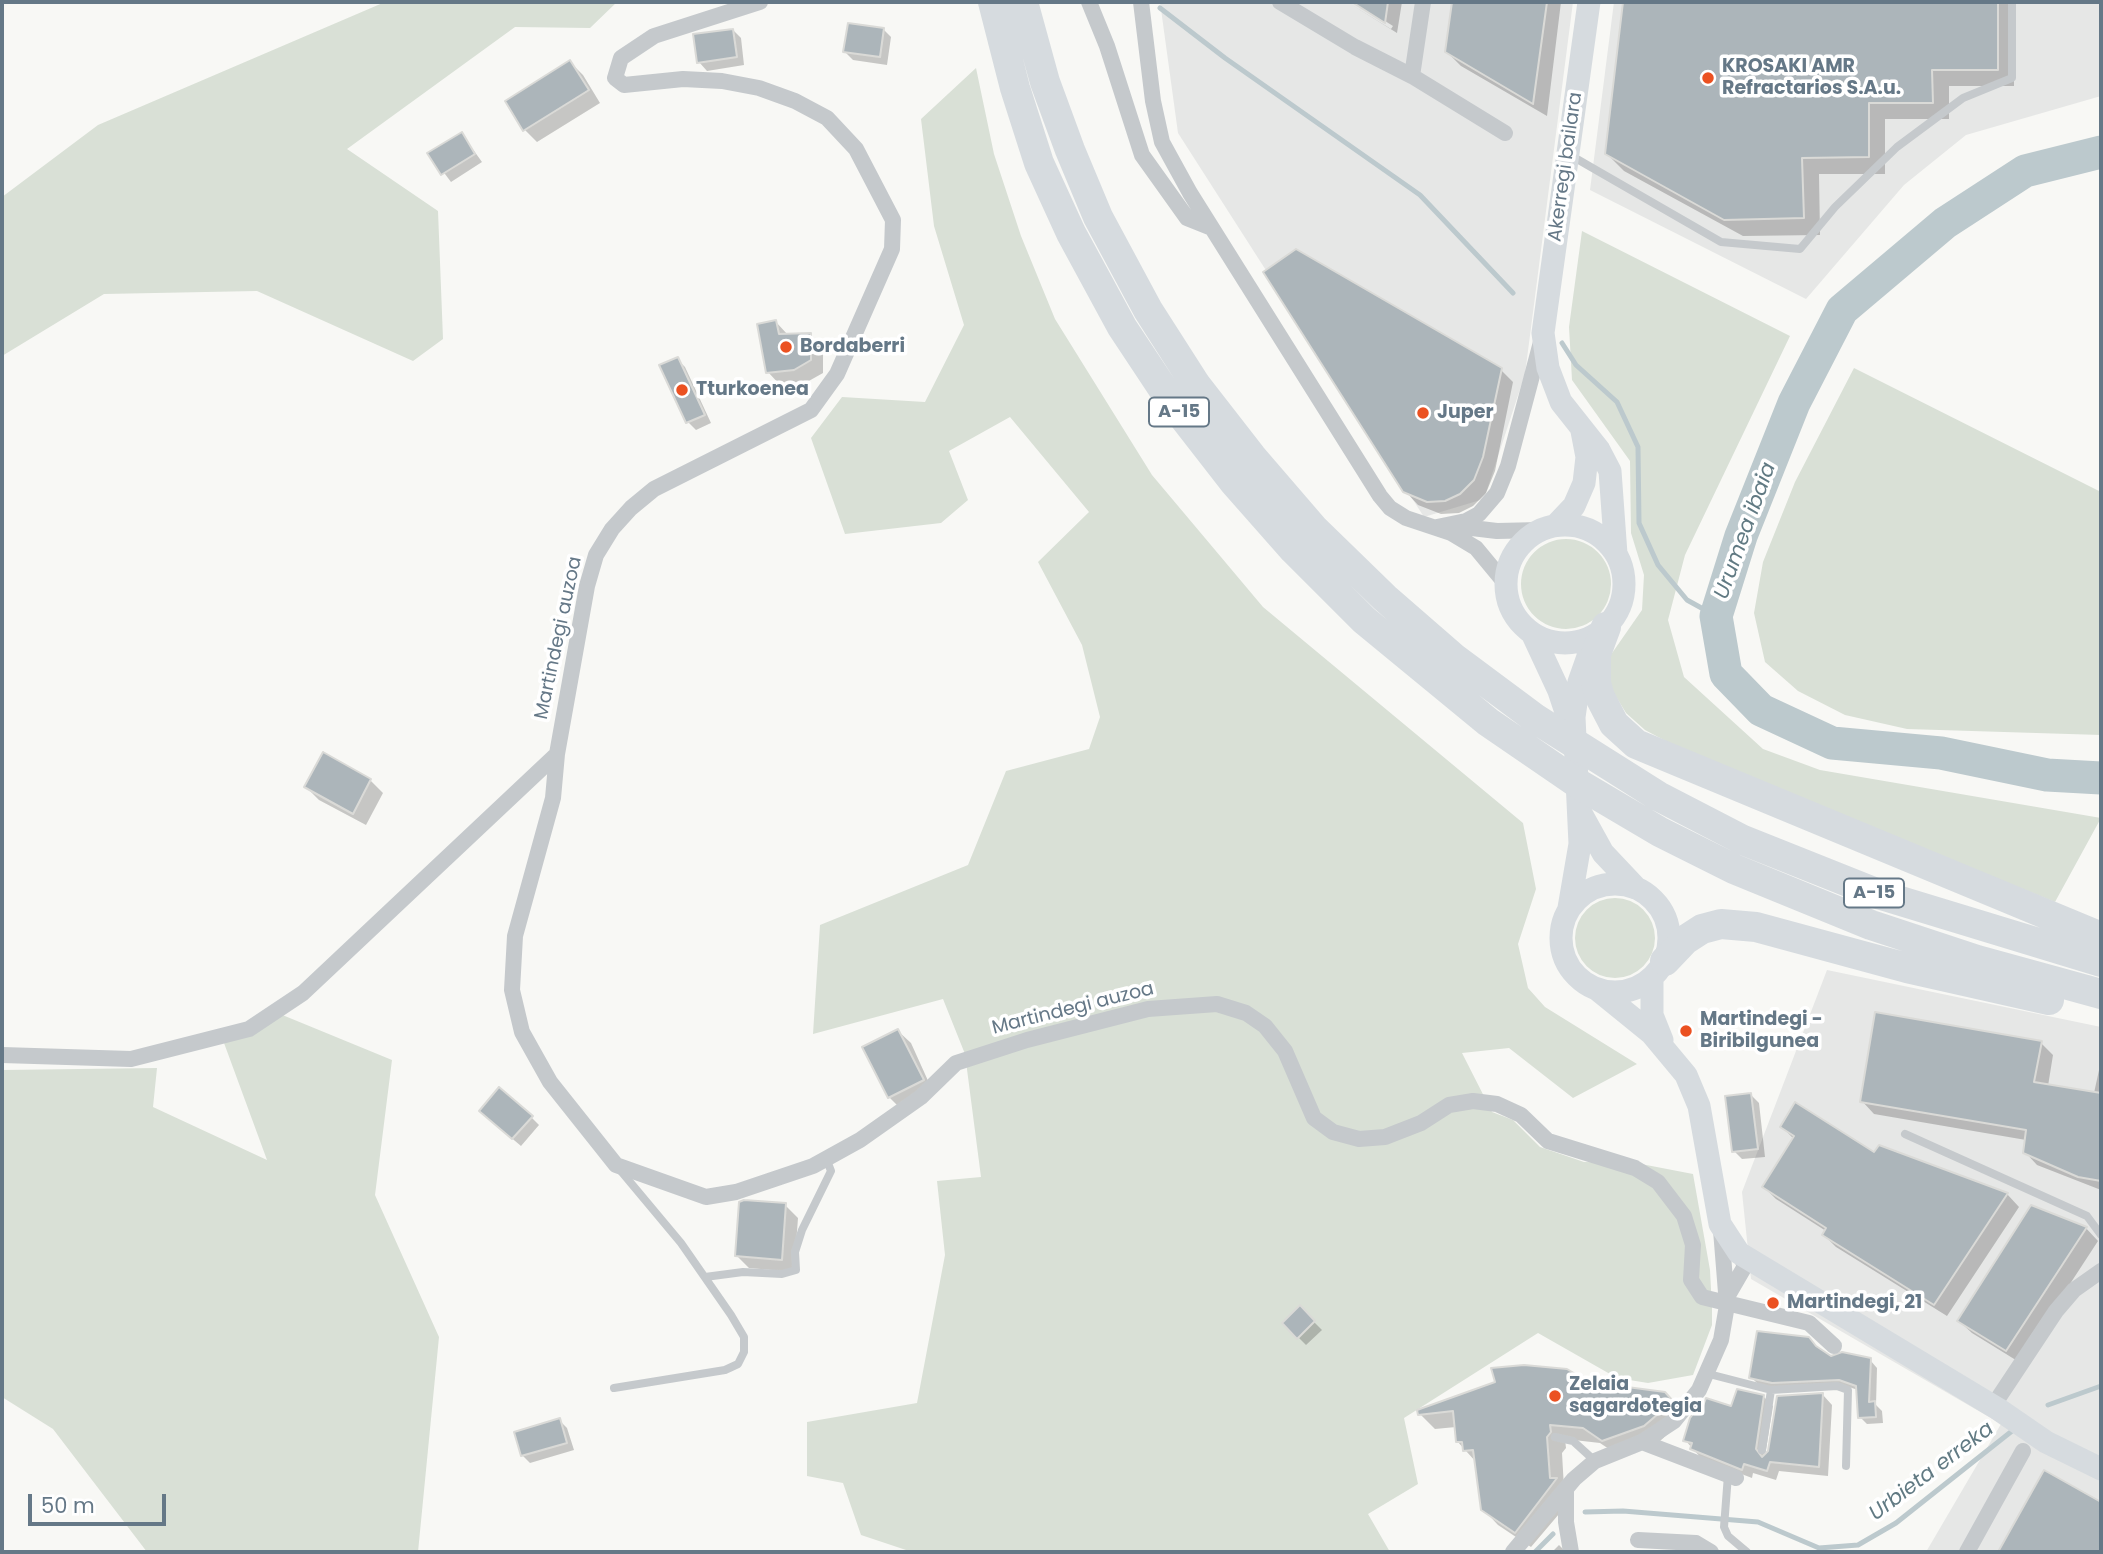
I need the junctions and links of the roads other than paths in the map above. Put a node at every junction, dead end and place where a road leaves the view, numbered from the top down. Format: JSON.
{"nodes":[{"id":1,"x":760,"y":2,"type":"edge"},
{"id":2,"x":1089,"y":2,"type":"edge"},
{"id":3,"x":1141,"y":2,"type":"edge"},
{"id":4,"x":1280,"y":2,"type":"edge"},
{"id":5,"x":1423,"y":2,"type":"edge"},
{"id":6,"x":1589,"y":2,"type":"edge"},
{"id":7,"x":2012,"y":2,"type":"edge"},
{"id":8,"x":1009,"y":7,"type":"edge"},
{"id":9,"x":1412,"y":76,"type":"junction"},
{"id":10,"x":1505,"y":132,"type":"dead end"},
{"id":11,"x":1568,"y":154,"type":"junction"},
{"id":12,"x":1212,"y":228,"type":"junction"},
{"id":13,"x":1543,"y":333,"type":"junction"},
{"id":14,"x":1582,"y":431,"type":"junction"},
{"id":15,"x":1443,"y":526,"type":"junction"},
{"id":16,"x":1548,"y":527,"type":"junction"},
{"id":17,"x":1616,"y":554,"type":"junction"},
{"id":18,"x":1506,"y":583,"type":"junction"},
{"id":19,"x":1602,"y":630,"type":"junction"},
{"id":20,"x":1531,"y":633,"type":"junction"},
{"id":21,"x":1573,"y":734,"type":"junction"},
{"id":22,"x":557,"y":754,"type":"junction"},
{"id":23,"x":1580,"y":809,"type":"junction"},
{"id":24,"x":1636,"y":888,"type":"junction"},
{"id":25,"x":1568,"y":911,"type":"junction"},
{"id":26,"x":2101,"y":936,"type":"edge"},
{"id":27,"x":2101,"y":962,"type":"edge"},
{"id":28,"x":1658,"y":970,"type":"junction"},
{"id":29,"x":1598,"y":990,"type":"junction"},
{"id":30,"x":2101,"y":994,"type":"edge"},
{"id":31,"x":2101,"y":1010,"type":"edge"},
{"id":32,"x":1667,"y":1049,"type":"junction"},
{"id":33,"x":2,"y":1055,"type":"edge"},
{"id":34,"x":1905,"y":1134,"type":"dead end"},
{"id":35,"x":827,"y":1158,"type":"junction"},
{"id":36,"x":616,"y":1165,"type":"junction"},
{"id":37,"x":1720,"y":1224,"type":"junction"},
{"id":38,"x":2101,"y":1235,"type":"edge"},
{"id":39,"x":1748,"y":1263,"type":"junction"},
{"id":40,"x":2101,"y":1271,"type":"edge"},
{"id":41,"x":705,"y":1277,"type":"junction"},
{"id":42,"x":1727,"y":1301,"type":"junction"},
{"id":43,"x":1834,"y":1346,"type":"dead end"},
{"id":44,"x":1709,"y":1374,"type":"junction"},
{"id":45,"x":614,"y":1388,"type":"dead end"},
{"id":46,"x":1771,"y":1390,"type":"junction"},
{"id":47,"x":1996,"y":1407,"type":"junction"},
{"id":48,"x":1555,"y":1437,"type":"dead end"},
{"id":49,"x":2046,"y":1441,"type":"junction"},
{"id":50,"x":1642,"y":1442,"type":"junction"},
{"id":51,"x":1762,"y":1450,"type":"dead end"},
{"id":52,"x":2023,"y":1451,"type":"joint"},
{"id":53,"x":2101,"y":1452,"type":"edge"},
{"id":54,"x":1595,"y":1461,"type":"junction"},
{"id":55,"x":1846,"y":1466,"type":"dead end"},
{"id":56,"x":2101,"y":1469,"type":"edge"},
{"id":57,"x":1732,"y":1477,"type":"joint"},
{"id":58,"x":1566,"y":1490,"type":"junction"},
{"id":59,"x":1638,"y":1540,"type":"dead end"},
{"id":60,"x":1513,"y":1552,"type":"edge"},
{"id":61,"x":1571,"y":1552,"type":"edge"},
{"id":62,"x":1711,"y":1552,"type":"edge"},
{"id":63,"x":1747,"y":1552,"type":"edge"},
{"id":64,"x":1967,"y":1552,"type":"edge"}],
"edges":[{"from":1,"to":22,"type":"street","name":"Martindegi auzoa"},
{"from":2,"to":12,"type":"street"},
{"from":3,"to":12,"type":"street"},
{"from":4,"to":9,"type":"street"},
{"from":5,"to":9,"type":"street"},
{"from":6,"to":11,"type":"main road","name":"Akerregi bailara"},
{"from":7,"to":11,"type":"lane"},
{"from":8,"to":27,"type":"highway","number":"A-15"},
{"from":8,"to":30,"type":"highway","number":"A-15"},
{"from":9,"to":10,"type":"street"},
{"from":11,"to":13,"type":"main road","name":"Akerregi bailara"},
{"from":12,"to":15,"type":"street"},
{"from":13,"to":14,"type":"main road","name":"Akerregi bailara"},
{"from":13,"to":15,"type":"street"},
{"from":14,"to":16,"type":"main road"},
{"from":14,"to":17,"type":"main road","name":"Akerregi bailara"},
{"from":15,"to":16,"type":"street"},
{"from":15,"to":18,"type":"street"},
{"from":16,"to":17,"type":"main road"},
{"from":16,"to":18,"type":"main road"},
{"from":17,"to":19,"type":"main road"},
{"from":18,"to":20,"type":"main road"},
{"from":19,"to":20,"type":"main road"},
{"from":19,"to":21,"type":"main road"},
{"from":19,"to":26,"type":"highway"},
{"from":20,"to":21,"type":"main road"},
{"from":21,"to":23,"type":"main road"},
{"from":22,"to":33,"type":"street"},
{"from":22,"to":36,"type":"street","name":"Martindegi auzoa"},
{"from":23,"to":24,"type":"main road"},
{"from":23,"to":25,"type":"main road"},
{"from":24,"to":25,"type":"main road"},
{"from":24,"to":28,"type":"main road"},
{"from":25,"to":29,"type":"main road"},
{"from":28,"to":29,"type":"main road"},
{"from":28,"to":31,"type":"highway"},
{"from":28,"to":32,"type":"main road"},
{"from":29,"to":32,"type":"main road"},
{"from":32,"to":37,"type":"main road"},
{"from":34,"to":38,"type":"lane"},
{"from":35,"to":36,"type":"street","name":"Martindegi auzoa"},
{"from":35,"to":41,"type":"lane"},
{"from":35,"to":42,"type":"street","name":"Martindegi auzoa"},
{"from":36,"to":41,"type":"lane","name":"Martindegi auzoa"},
{"from":37,"to":39,"type":"main road"},
{"from":37,"to":42,"type":"street"},
{"from":39,"to":42,"type":"street"},
{"from":39,"to":47,"type":"main road"},
{"from":40,"to":47,"type":"street"},
{"from":41,"to":45,"type":"lane","name":"Martindegi auzoa"},
{"from":42,"to":43,"type":"street","name":"Martindegi auzoa"},
{"from":42,"to":44,"type":"street"},
{"from":44,"to":46,"type":"lane"},
{"from":44,"to":50,"type":"street"},
{"from":46,"to":51,"type":"lane"},
{"from":46,"to":55,"type":"lane"},
{"from":47,"to":49,"type":"main road"},
{"from":47,"to":53,"type":"main road"},
{"from":48,"to":54,"type":"lane"},
{"from":49,"to":52,"type":"lane"},
{"from":49,"to":56,"type":"main road"},
{"from":50,"to":54,"type":"street"},
{"from":50,"to":57,"type":"street"},
{"from":52,"to":64,"type":"street"},
{"from":54,"to":58,"type":"street"},
{"from":57,"to":63,"type":"lane"},
{"from":58,"to":60,"type":"street"},
{"from":58,"to":61,"type":"street"},
{"from":59,"to":62,"type":"street"}]}
